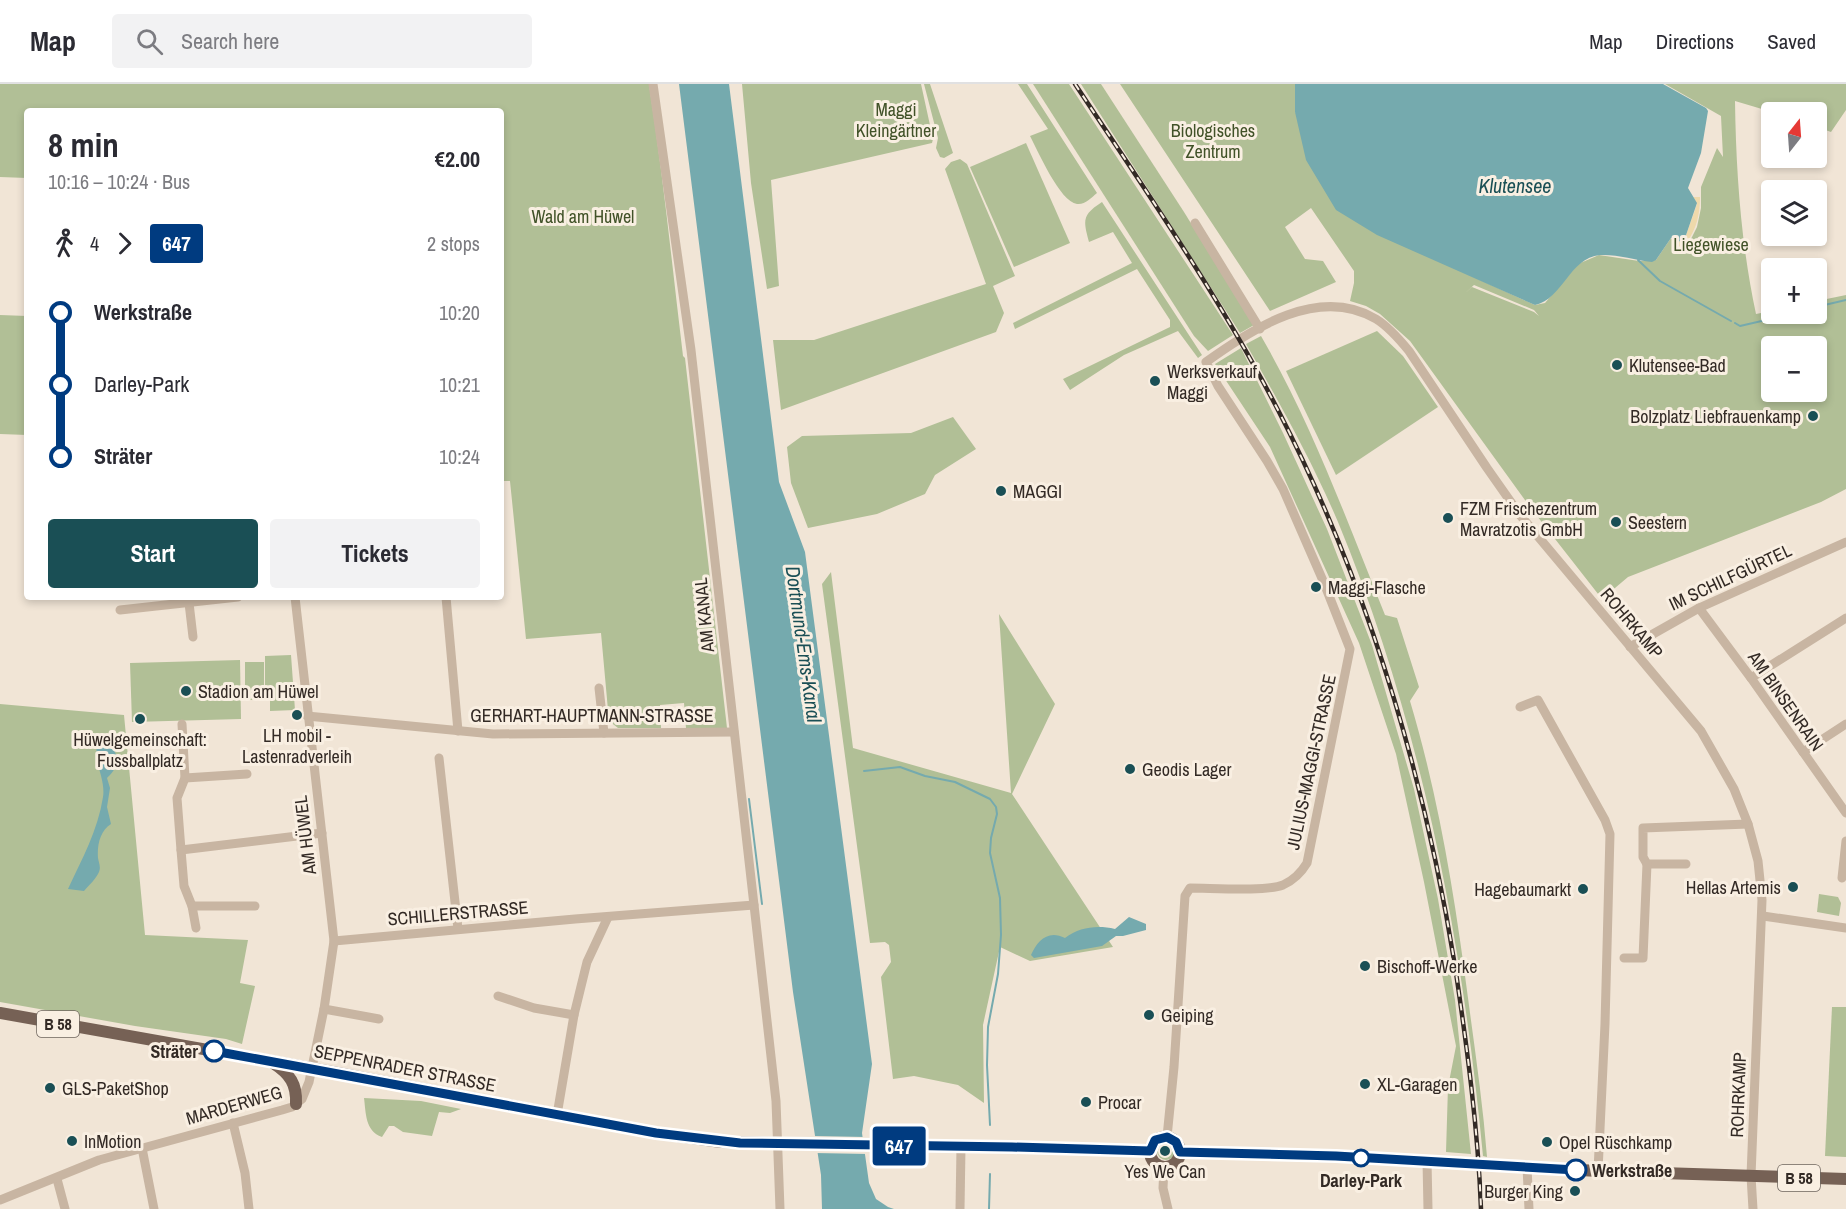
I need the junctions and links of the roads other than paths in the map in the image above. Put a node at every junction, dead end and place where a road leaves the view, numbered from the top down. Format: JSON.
{"nodes":[{"id":1,"x":653,"y":84,"type":"edge"},
{"id":2,"x":1195,"y":223,"type":"dead end"},
{"id":3,"x":1260,"y":329,"type":"junction"},
{"id":4,"x":1206,"y":362,"type":"joint"},
{"id":5,"x":1846,"y":542,"type":"edge"},
{"id":6,"x":213,"y":600,"type":"edge"},
{"id":7,"x":295,"y":600,"type":"edge"},
{"id":8,"x":446,"y":600,"type":"edge"},
{"id":9,"x":156,"y":602,"type":"edge"},
{"id":10,"x":189,"y":603,"type":"junction"},
{"id":11,"x":1698,"y":608,"type":"junction"},
{"id":12,"x":120,"y":610,"type":"dead end"},
{"id":13,"x":1846,"y":618,"type":"edge"},
{"id":14,"x":193,"y":637,"type":"dead end"},
{"id":15,"x":1630,"y":646,"type":"junction"},
{"id":16,"x":1751,"y":678,"type":"junction"},
{"id":17,"x":599,"y":688,"type":"dead end"},
{"id":18,"x":1520,"y":707,"type":"dead end"},
{"id":19,"x":308,"y":716,"type":"junction"},
{"id":20,"x":182,"y":724,"type":"dead end"},
{"id":21,"x":1846,"y":724,"type":"edge"},
{"id":22,"x":458,"y":731,"type":"junction"},
{"id":23,"x":734,"y":732,"type":"junction"},
{"id":24,"x":604,"y":733,"type":"junction"},
{"id":25,"x":1803,"y":752,"type":"junction"},
{"id":26,"x":439,"y":758,"type":"dead end"},
{"id":27,"x":247,"y":774,"type":"dead end"},
{"id":28,"x":184,"y":778,"type":"junction"},
{"id":29,"x":1846,"y":813,"type":"edge"},
{"id":30,"x":1748,"y":824,"type":"junction"},
{"id":31,"x":322,"y":833,"type":"junction"},
{"id":32,"x":1846,"y":841,"type":"edge"},
{"id":33,"x":180,"y":850,"type":"junction"},
{"id":34,"x":1647,"y":864,"type":"junction"},
{"id":35,"x":1686,"y":864,"type":"dead end"},
{"id":36,"x":1842,"y":878,"type":"dead end"},
{"id":37,"x":754,"y":905,"type":"junction"},
{"id":38,"x":192,"y":906,"type":"junction"},
{"id":39,"x":255,"y":906,"type":"dead end"},
{"id":40,"x":1763,"y":916,"type":"junction"},
{"id":41,"x":608,"y":917,"type":"junction"},
{"id":42,"x":196,"y":928,"type":"dead end"},
{"id":43,"x":1846,"y":928,"type":"edge"},
{"id":44,"x":458,"y":929,"type":"junction"},
{"id":45,"x":334,"y":941,"type":"junction"},
{"id":46,"x":1624,"y":958,"type":"dead end"},
{"id":47,"x":498,"y":996,"type":"dead end"},
{"id":48,"x":324,"y":1009,"type":"junction"},
{"id":49,"x":0,"y":1014,"type":"edge"},
{"id":50,"x":574,"y":1016,"type":"junction"},
{"id":51,"x":379,"y":1018,"type":"dead end"},
{"id":52,"x":270,"y":1061,"type":"junction"},
{"id":53,"x":312,"y":1068,"type":"junction"},
{"id":54,"x":296,"y":1104,"type":"junction"},
{"id":55,"x":557,"y":1115,"type":"junction"},
{"id":56,"x":233,"y":1124,"type":"junction"},
{"id":57,"x":1167,"y":1137,"type":"junction"},
{"id":58,"x":778,"y":1144,"type":"junction"},
{"id":59,"x":961,"y":1147,"type":"junction"},
{"id":60,"x":142,"y":1148,"type":"junction"},
{"id":61,"x":1150,"y":1151,"type":"junction"},
{"id":62,"x":1180,"y":1152,"type":"junction"},
{"id":63,"x":1427,"y":1161,"type":"junction"},
{"id":64,"x":1164,"y":1167,"type":"junction"},
{"id":65,"x":1527,"y":1167,"type":"junction"},
{"id":66,"x":1598,"y":1171,"type":"junction"},
{"id":67,"x":1751,"y":1176,"type":"junction"},
{"id":68,"x":57,"y":1179,"type":"junction"},
{"id":69,"x":1846,"y":1179,"type":"edge"},
{"id":70,"x":0,"y":1200,"type":"edge"},
{"id":71,"x":64,"y":1209,"type":"edge"},
{"id":72,"x":154,"y":1209,"type":"edge"},
{"id":73,"x":249,"y":1209,"type":"edge"},
{"id":74,"x":780,"y":1209,"type":"edge"},
{"id":75,"x":960,"y":1209,"type":"edge"},
{"id":76,"x":1168,"y":1209,"type":"edge"},
{"id":77,"x":1428,"y":1209,"type":"edge"},
{"id":78,"x":1529,"y":1209,"type":"edge"},
{"id":79,"x":1752,"y":1209,"type":"edge"}],
"edges":[{"from":1,"to":23,"type":"street","name":"AM KANAL"},
{"from":2,"to":3,"type":"street"},
{"from":3,"to":4,"type":"street","name":"ROHRKAMP"},
{"from":3,"to":15,"type":"street","name":"ROHRKAMP"},
{"from":4,"to":57,"type":"street","name":"JULIUS-MAGGI-STRASSE"},
{"from":5,"to":11,"type":"street","name":"IM SCHILFGÜRTEL"},
{"from":6,"to":10,"type":"street"},
{"from":7,"to":19,"type":"street","name":"AM HÜWEL"},
{"from":8,"to":22,"type":"street"},
{"from":9,"to":10,"type":"street"},
{"from":9,"to":12,"type":"street"},
{"from":10,"to":14,"type":"street"},
{"from":11,"to":15,"type":"street","name":"IM SCHILFGÜRTEL"},
{"from":11,"to":16,"type":"street","name":"AM BINSENRAIN"},
{"from":13,"to":16,"type":"street"},
{"from":15,"to":30,"type":"street","name":"ROHRKAMP"},
{"from":16,"to":25,"type":"street","name":"AM BINSENRAIN"},
{"from":17,"to":24,"type":"street"},
{"from":18,"to":66,"type":"street"},
{"from":19,"to":22,"type":"street","name":"GERHART-HAUPTMANN-STRASSE"},
{"from":19,"to":31,"type":"street","name":"AM HÜWEL"},
{"from":20,"to":28,"type":"street"},
{"from":21,"to":25,"type":"street"},
{"from":22,"to":24,"type":"street","name":"GERHART-HAUPTMANN-STRASSE"},
{"from":23,"to":24,"type":"street","name":"GERHART-HAUPTMANN-STRASSE"},
{"from":23,"to":37,"type":"street","name":"AM KANAL"},
{"from":25,"to":29,"type":"street","name":"AM BINSENRAIN"},
{"from":26,"to":44,"type":"street"},
{"from":27,"to":28,"type":"street"},
{"from":28,"to":33,"type":"street"},
{"from":30,"to":34,"type":"street"},
{"from":30,"to":40,"type":"street","name":"ROHRKAMP"},
{"from":31,"to":33,"type":"street"},
{"from":31,"to":45,"type":"street","name":"AM HÜWEL"},
{"from":32,"to":36,"type":"street"},
{"from":33,"to":38,"type":"street"},
{"from":34,"to":35,"type":"street"},
{"from":34,"to":46,"type":"street"},
{"from":37,"to":41,"type":"street"},
{"from":37,"to":58,"type":"street","name":"AM KANAL"},
{"from":38,"to":39,"type":"street"},
{"from":38,"to":42,"type":"street"},
{"from":40,"to":43,"type":"street"},
{"from":40,"to":67,"type":"street","name":"ROHRKAMP"},
{"from":41,"to":44,"type":"street","name":"SCHILLERSTRASSE"},
{"from":41,"to":50,"type":"street"},
{"from":44,"to":45,"type":"street","name":"SCHILLERSTRASSE"},
{"from":45,"to":48,"type":"street","name":"AM HÜWEL"},
{"from":47,"to":50,"type":"street"},
{"from":48,"to":51,"type":"street"},
{"from":48,"to":53,"type":"street","name":"AM HÜWEL"},
{"from":49,"to":52,"type":"main road","name":"SEPPENRADER STRASSE","number":"B 58"},
{"from":50,"to":55,"type":"street"},
{"from":52,"to":53,"type":"main road","name":"SEPPENRADER STRASSE","number":"B 58"},
{"from":52,"to":54,"type":"main road"},
{"from":53,"to":54,"type":"street","name":"MARDERWEG"},
{"from":53,"to":55,"type":"main road","name":"SEPPENRADER STRASSE","number":"B 58"},
{"from":54,"to":56,"type":"street","name":"MARDERWEG"},
{"from":55,"to":58,"type":"main road","name":"SEPPENRADER STRASSE","number":"B 58"},
{"from":56,"to":60,"type":"street","name":"MARDERWEG"},
{"from":56,"to":73,"type":"street"},
{"from":57,"to":61,"type":"main road"},
{"from":57,"to":62,"type":"main road"},
{"from":58,"to":59,"type":"main road","name":"SEPPENRADER STRASSE","number":"B 58"},
{"from":58,"to":74,"type":"street","name":"AM KANAL"},
{"from":59,"to":61,"type":"main road","number":"B 58"},
{"from":59,"to":75,"type":"street"},
{"from":60,"to":68,"type":"street","name":"MARDERWEG"},
{"from":60,"to":72,"type":"street"},
{"from":61,"to":64,"type":"main road"},
{"from":62,"to":63,"type":"main road","number":"B 58"},
{"from":62,"to":64,"type":"main road"},
{"from":63,"to":65,"type":"main road","number":"B 58"},
{"from":63,"to":77,"type":"street"},
{"from":64,"to":76,"type":"street"},
{"from":65,"to":66,"type":"main road","number":"B 58"},
{"from":65,"to":78,"type":"street"},
{"from":66,"to":67,"type":"main road","number":"B 58"},
{"from":67,"to":69,"type":"main road","number":"B 58"},
{"from":67,"to":79,"type":"street","name":"ROHRKAMP"},
{"from":68,"to":70,"type":"street","name":"MARDERWEG"},
{"from":68,"to":71,"type":"street"}]}
